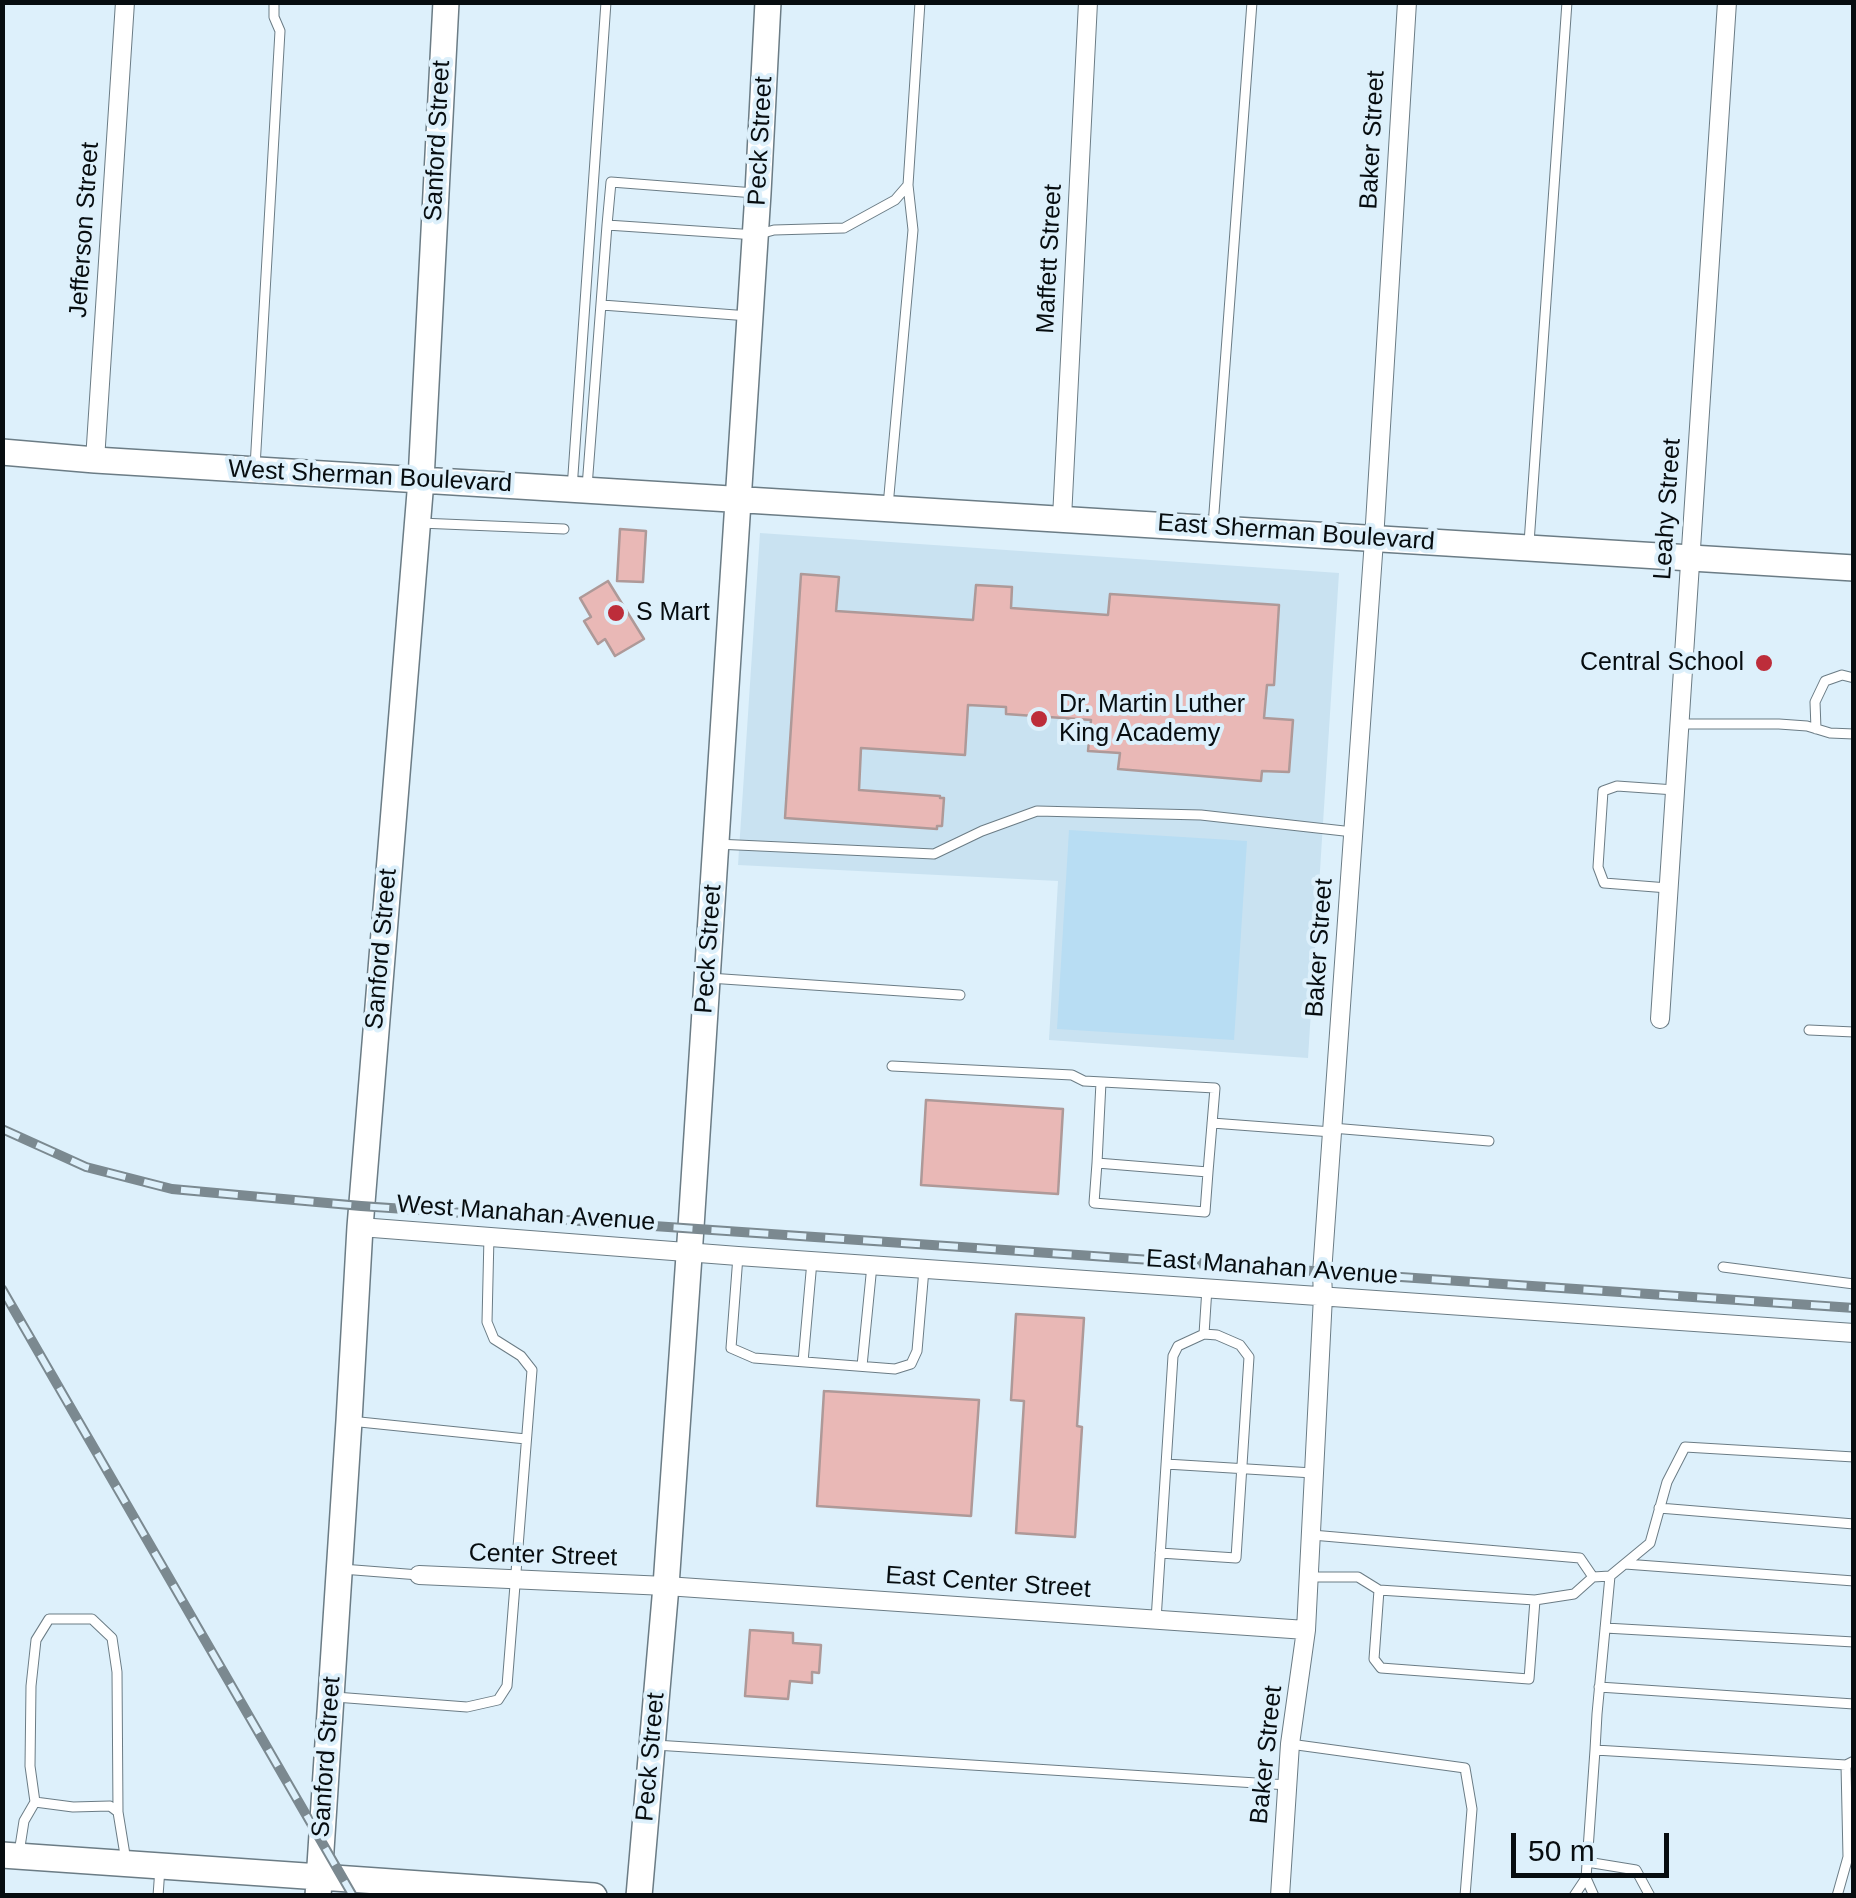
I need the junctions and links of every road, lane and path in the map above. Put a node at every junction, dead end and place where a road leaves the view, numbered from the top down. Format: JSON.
{"nodes":[{"id":1,"x":124,"y":2,"type":"edge"},
{"id":2,"x":274,"y":2,"type":"edge"},
{"id":3,"x":446,"y":2,"type":"edge"},
{"id":4,"x":606,"y":2,"type":"edge"},
{"id":5,"x":768,"y":2,"type":"edge"},
{"id":6,"x":920,"y":2,"type":"edge"},
{"id":7,"x":1088,"y":2,"type":"edge"},
{"id":8,"x":1252,"y":2,"type":"edge"},
{"id":9,"x":1406,"y":2,"type":"edge"},
{"id":10,"x":1566,"y":2,"type":"edge"},
{"id":11,"x":1727,"y":2,"type":"edge"},
{"id":12,"x":908,"y":184,"type":"junction"},
{"id":13,"x":758,"y":193,"type":"junction"},
{"id":14,"x":608,"y":225,"type":"junction"},
{"id":15,"x":756,"y":235,"type":"junction"},
{"id":16,"x":602,"y":305,"type":"junction"},
{"id":17,"x":748,"y":316,"type":"junction"},
{"id":18,"x":2,"y":452,"type":"edge"},
{"id":19,"x":95,"y":460,"type":"junction"},
{"id":20,"x":255,"y":470,"type":"junction"},
{"id":21,"x":420,"y":480,"type":"junction"},
{"id":22,"x":580,"y":490,"type":"junction"},
{"id":23,"x":738,"y":500,"type":"junction"},
{"id":24,"x":887,"y":508,"type":"junction"},
{"id":25,"x":1062,"y":518,"type":"junction"},
{"id":26,"x":417,"y":523,"type":"junction"},
{"id":27,"x":1212,"y":528,"type":"junction"},
{"id":28,"x":564,"y":529,"type":"dead end"},
{"id":29,"x":1374,"y":540,"type":"junction"},
{"id":30,"x":1529,"y":546,"type":"junction"},
{"id":31,"x":1689,"y":556,"type":"junction"},
{"id":32,"x":1854,"y":568,"type":"edge"},
{"id":33,"x":1854,"y":678,"type":"edge"},
{"id":34,"x":1679,"y":724,"type":"junction"},
{"id":35,"x":1816,"y":729,"type":"junction"},
{"id":36,"x":1854,"y":734,"type":"edge"},
{"id":37,"x":1674,"y":790,"type":"junction"},
{"id":38,"x":1354,"y":832,"type":"junction"},
{"id":39,"x":716,"y":844,"type":"junction"},
{"id":40,"x":1668,"y":888,"type":"junction"},
{"id":41,"x":707,"y":978,"type":"junction"},
{"id":42,"x":960,"y":995,"type":"dead end"},
{"id":43,"x":1660,"y":1019,"type":"dead end"},
{"id":44,"x":1809,"y":1030,"type":"dead end"},
{"id":45,"x":1854,"y":1032,"type":"edge"},
{"id":46,"x":892,"y":1066,"type":"dead end"},
{"id":47,"x":1101,"y":1082,"type":"junction"},
{"id":48,"x":1212,"y":1123,"type":"junction"},
{"id":49,"x":1332,"y":1130,"type":"junction"},
{"id":50,"x":1490,"y":1141,"type":"dead end"},
{"id":51,"x":1097,"y":1164,"type":"junction"},
{"id":52,"x":1208,"y":1172,"type":"junction"},
{"id":53,"x":360,"y":1226,"type":"junction"},
{"id":54,"x":489,"y":1236,"type":"junction"},
{"id":55,"x":688,"y":1252,"type":"junction"},
{"id":56,"x":738,"y":1256,"type":"junction"},
{"id":57,"x":812,"y":1261,"type":"junction"},
{"id":58,"x":872,"y":1265,"type":"junction"},
{"id":59,"x":1723,"y":1267,"type":"dead end"},
{"id":60,"x":924,"y":1269,"type":"junction"},
{"id":61,"x":1854,"y":1284,"type":"edge"},
{"id":62,"x":1207,"y":1288,"type":"junction"},
{"id":63,"x":1323,"y":1296,"type":"junction"},
{"id":64,"x":1854,"y":1332,"type":"edge"},
{"id":65,"x":1204,"y":1334,"type":"junction"},
{"id":66,"x":803,"y":1362,"type":"junction"},
{"id":67,"x":862,"y":1366,"type":"junction"},
{"id":68,"x":350,"y":1420,"type":"junction"},
{"id":69,"x":526,"y":1439,"type":"junction"},
{"id":70,"x":1854,"y":1457,"type":"edge"},
{"id":71,"x":1166,"y":1464,"type":"junction"},
{"id":72,"x":1242,"y":1469,"type":"junction"},
{"id":73,"x":1314,"y":1473,"type":"junction"},
{"id":74,"x":1659,"y":1508,"type":"junction"},
{"id":75,"x":1854,"y":1524,"type":"edge"},
{"id":76,"x":1311,"y":1535,"type":"junction"},
{"id":77,"x":1160,"y":1554,"type":"junction"},
{"id":78,"x":1625,"y":1564,"type":"junction"},
{"id":79,"x":340,"y":1569,"type":"junction"},
{"id":80,"x":418,"y":1575,"type":"joint"},
{"id":81,"x":1593,"y":1576,"type":"junction"},
{"id":82,"x":1610,"y":1576,"type":"junction"},
{"id":83,"x":1309,"y":1577,"type":"junction"},
{"id":84,"x":514,"y":1580,"type":"junction"},
{"id":85,"x":1854,"y":1581,"type":"edge"},
{"id":86,"x":666,"y":1586,"type":"junction"},
{"id":87,"x":1379,"y":1590,"type":"junction"},
{"id":88,"x":1535,"y":1600,"type":"junction"},
{"id":89,"x":1156,"y":1620,"type":"junction"},
{"id":90,"x":1605,"y":1628,"type":"junction"},
{"id":91,"x":1306,"y":1630,"type":"junction"},
{"id":92,"x":1854,"y":1642,"type":"edge"},
{"id":93,"x":1599,"y":1687,"type":"junction"},
{"id":94,"x":331,"y":1696,"type":"junction"},
{"id":95,"x":1854,"y":1704,"type":"edge"},
{"id":96,"x":652,"y":1744,"type":"junction"},
{"id":97,"x":1290,"y":1744,"type":"junction"},
{"id":98,"x":1596,"y":1750,"type":"junction"},
{"id":99,"x":1850,"y":1763,"type":"edge"},
{"id":100,"x":1288,"y":1784,"type":"junction"},
{"id":101,"x":35,"y":1802,"type":"junction"},
{"id":102,"x":118,"y":1812,"type":"junction"},
{"id":103,"x":11,"y":1855,"type":"edge"},
{"id":104,"x":1587,"y":1862,"type":"junction"},
{"id":105,"x":126,"y":1863,"type":"junction"},
{"id":106,"x":160,"y":1866,"type":"junction"},
{"id":107,"x":1586,"y":1878,"type":"junction"},
{"id":108,"x":318,"y":1886,"type":"edge"},
{"id":109,"x":430,"y":1890,"type":"edge"},
{"id":110,"x":158,"y":1896,"type":"edge"},
{"id":111,"x":594,"y":1896,"type":"edge"},
{"id":112,"x":639,"y":1896,"type":"edge"},
{"id":113,"x":1280,"y":1896,"type":"edge"},
{"id":114,"x":1465,"y":1896,"type":"edge"},
{"id":115,"x":1574,"y":1896,"type":"edge"},
{"id":116,"x":1594,"y":1896,"type":"edge"},
{"id":117,"x":1650,"y":1896,"type":"edge"},
{"id":118,"x":1837,"y":1896,"type":"edge"}],
"edges":[{"from":1,"to":19,"type":"street","name":"Jefferson Street"},
{"from":2,"to":20,"type":"lane"},
{"from":3,"to":21,"type":"street","name":"Sanford Street"},
{"from":4,"to":22,"type":"lane"},
{"from":5,"to":13,"type":"street","name":"Peck Street"},
{"from":6,"to":12,"type":"lane"},
{"from":7,"to":25,"type":"street","name":"Maffett Street"},
{"from":8,"to":27,"type":"lane"},
{"from":9,"to":29,"type":"street","name":"Baker Street"},
{"from":10,"to":30,"type":"lane"},
{"from":11,"to":31,"type":"street","name":"Leahy Street"},
{"from":12,"to":15,"type":"lane"},
{"from":12,"to":24,"type":"lane"},
{"from":13,"to":14,"type":"lane"},
{"from":13,"to":15,"type":"street","name":"Peck Street"},
{"from":14,"to":15,"type":"lane"},
{"from":14,"to":16,"type":"lane"},
{"from":15,"to":17,"type":"street","name":"Peck Street"},
{"from":16,"to":17,"type":"lane"},
{"from":16,"to":22,"type":"lane"},
{"from":17,"to":23,"type":"street","name":"Peck Street"},
{"from":18,"to":19,"type":"street","name":"West Sherman Boulevard"},
{"from":19,"to":20,"type":"street","name":"West Sherman Boulevard"},
{"from":20,"to":21,"type":"street","name":"West Sherman Boulevard"},
{"from":21,"to":22,"type":"street","name":"West Sherman Boulevard"},
{"from":21,"to":26,"type":"street","name":"Sanford Street"},
{"from":22,"to":23,"type":"street","name":"West Sherman Boulevard"},
{"from":23,"to":24,"type":"street","name":"East Sherman Boulevard"},
{"from":23,"to":39,"type":"street","name":"Peck Street"},
{"from":24,"to":25,"type":"street","name":"East Sherman Boulevard"},
{"from":25,"to":27,"type":"street","name":"East Sherman Boulevard"},
{"from":26,"to":28,"type":"lane"},
{"from":26,"to":53,"type":"street","name":"Sanford Street"},
{"from":27,"to":29,"type":"street","name":"East Sherman Boulevard"},
{"from":29,"to":30,"type":"street","name":"East Sherman Boulevard"},
{"from":29,"to":38,"type":"street","name":"Baker Street"},
{"from":30,"to":31,"type":"street","name":"East Sherman Boulevard"},
{"from":31,"to":32,"type":"street","name":"East Sherman Boulevard"},
{"from":31,"to":34,"type":"street","name":"Leahy Street"},
{"from":33,"to":35,"type":"lane"},
{"from":34,"to":35,"type":"lane"},
{"from":34,"to":37,"type":"street","name":"Leahy Street"},
{"from":35,"to":36,"type":"lane"},
{"from":37,"to":40,"type":"street","name":"Leahy Street"},
{"from":37,"to":40,"type":"lane"},
{"from":38,"to":39,"type":"lane"},
{"from":38,"to":49,"type":"street","name":"Baker Street"},
{"from":39,"to":41,"type":"street","name":"Peck Street"},
{"from":40,"to":43,"type":"street","name":"Leahy Street"},
{"from":41,"to":42,"type":"lane"},
{"from":41,"to":55,"type":"street","name":"Peck Street"},
{"from":44,"to":45,"type":"lane"},
{"from":46,"to":47,"type":"lane"},
{"from":47,"to":48,"type":"lane"},
{"from":47,"to":51,"type":"lane"},
{"from":48,"to":49,"type":"lane"},
{"from":48,"to":52,"type":"lane"},
{"from":49,"to":50,"type":"lane"},
{"from":49,"to":63,"type":"street","name":"Baker Street"},
{"from":51,"to":52,"type":"lane"},
{"from":51,"to":52,"type":"lane"},
{"from":53,"to":54,"type":"street","name":"West Manahan Avenue"},
{"from":53,"to":68,"type":"street","name":"Sanford Street"},
{"from":54,"to":55,"type":"street","name":"West Manahan Avenue"},
{"from":54,"to":69,"type":"lane"},
{"from":55,"to":56,"type":"street","name":"East Manahan Avenue"},
{"from":55,"to":86,"type":"street","name":"Peck Street"},
{"from":56,"to":57,"type":"street","name":"East Manahan Avenue"},
{"from":56,"to":66,"type":"lane"},
{"from":57,"to":58,"type":"street","name":"East Manahan Avenue"},
{"from":57,"to":66,"type":"lane"},
{"from":58,"to":60,"type":"street","name":"East Manahan Avenue"},
{"from":58,"to":67,"type":"lane"},
{"from":59,"to":61,"type":"lane"},
{"from":60,"to":62,"type":"street","name":"East Manahan Avenue"},
{"from":60,"to":67,"type":"lane"},
{"from":62,"to":63,"type":"street","name":"East Manahan Avenue"},
{"from":62,"to":65,"type":"lane"},
{"from":63,"to":64,"type":"street","name":"East Manahan Avenue"},
{"from":63,"to":73,"type":"street","name":"Baker Street"},
{"from":65,"to":71,"type":"lane"},
{"from":65,"to":72,"type":"lane"},
{"from":66,"to":67,"type":"lane"},
{"from":68,"to":69,"type":"lane"},
{"from":68,"to":79,"type":"street","name":"Sanford Street"},
{"from":69,"to":84,"type":"lane"},
{"from":70,"to":74,"type":"lane"},
{"from":71,"to":72,"type":"lane"},
{"from":71,"to":77,"type":"lane"},
{"from":72,"to":73,"type":"lane"},
{"from":72,"to":77,"type":"lane"},
{"from":73,"to":76,"type":"street","name":"Baker Street"},
{"from":74,"to":75,"type":"lane"},
{"from":74,"to":78,"type":"lane"},
{"from":76,"to":81,"type":"lane"},
{"from":76,"to":83,"type":"street","name":"Baker Street"},
{"from":77,"to":89,"type":"lane"},
{"from":78,"to":82,"type":"lane"},
{"from":78,"to":85,"type":"lane"},
{"from":79,"to":80,"type":"lane"},
{"from":79,"to":94,"type":"street","name":"Sanford Street"},
{"from":80,"to":84,"type":"street","name":"Center Street"},
{"from":81,"to":82,"type":"lane"},
{"from":81,"to":88,"type":"lane"},
{"from":82,"to":90,"type":"lane"},
{"from":83,"to":87,"type":"lane"},
{"from":83,"to":91,"type":"street","name":"Baker Street"},
{"from":84,"to":86,"type":"street","name":"Center Street"},
{"from":84,"to":94,"type":"lane"},
{"from":86,"to":89,"type":"street","name":"East Center Street"},
{"from":86,"to":96,"type":"street","name":"Peck Street"},
{"from":87,"to":88,"type":"lane"},
{"from":87,"to":88,"type":"lane"},
{"from":89,"to":91,"type":"street","name":"East Center Street"},
{"from":90,"to":92,"type":"lane"},
{"from":90,"to":93,"type":"lane"},
{"from":91,"to":97,"type":"street","name":"Baker Street"},
{"from":93,"to":95,"type":"lane"},
{"from":93,"to":98,"type":"lane"},
{"from":94,"to":108,"type":"street","name":"Sanford Street"},
{"from":96,"to":100,"type":"lane"},
{"from":96,"to":112,"type":"street","name":"Peck Street"},
{"from":97,"to":100,"type":"street","name":"Baker Street"},
{"from":97,"to":114,"type":"lane"},
{"from":98,"to":99,"type":"lane"},
{"from":98,"to":104,"type":"lane"},
{"from":99,"to":118,"type":"lane"},
{"from":100,"to":113,"type":"street","name":"Baker Street"},
{"from":101,"to":102,"type":"lane"},
{"from":101,"to":102,"type":"lane"},
{"from":101,"to":103,"type":"lane"},
{"from":102,"to":105,"type":"lane"},
{"from":103,"to":105,"type":"street"},
{"from":104,"to":107,"type":"lane"},
{"from":104,"to":117,"type":"lane"},
{"from":105,"to":106,"type":"street"},
{"from":106,"to":108,"type":"street"},
{"from":106,"to":110,"type":"lane"},
{"from":107,"to":115,"type":"lane"},
{"from":107,"to":116,"type":"lane"},
{"from":108,"to":109,"type":"street"},
{"from":109,"to":111,"type":"street"}]}
